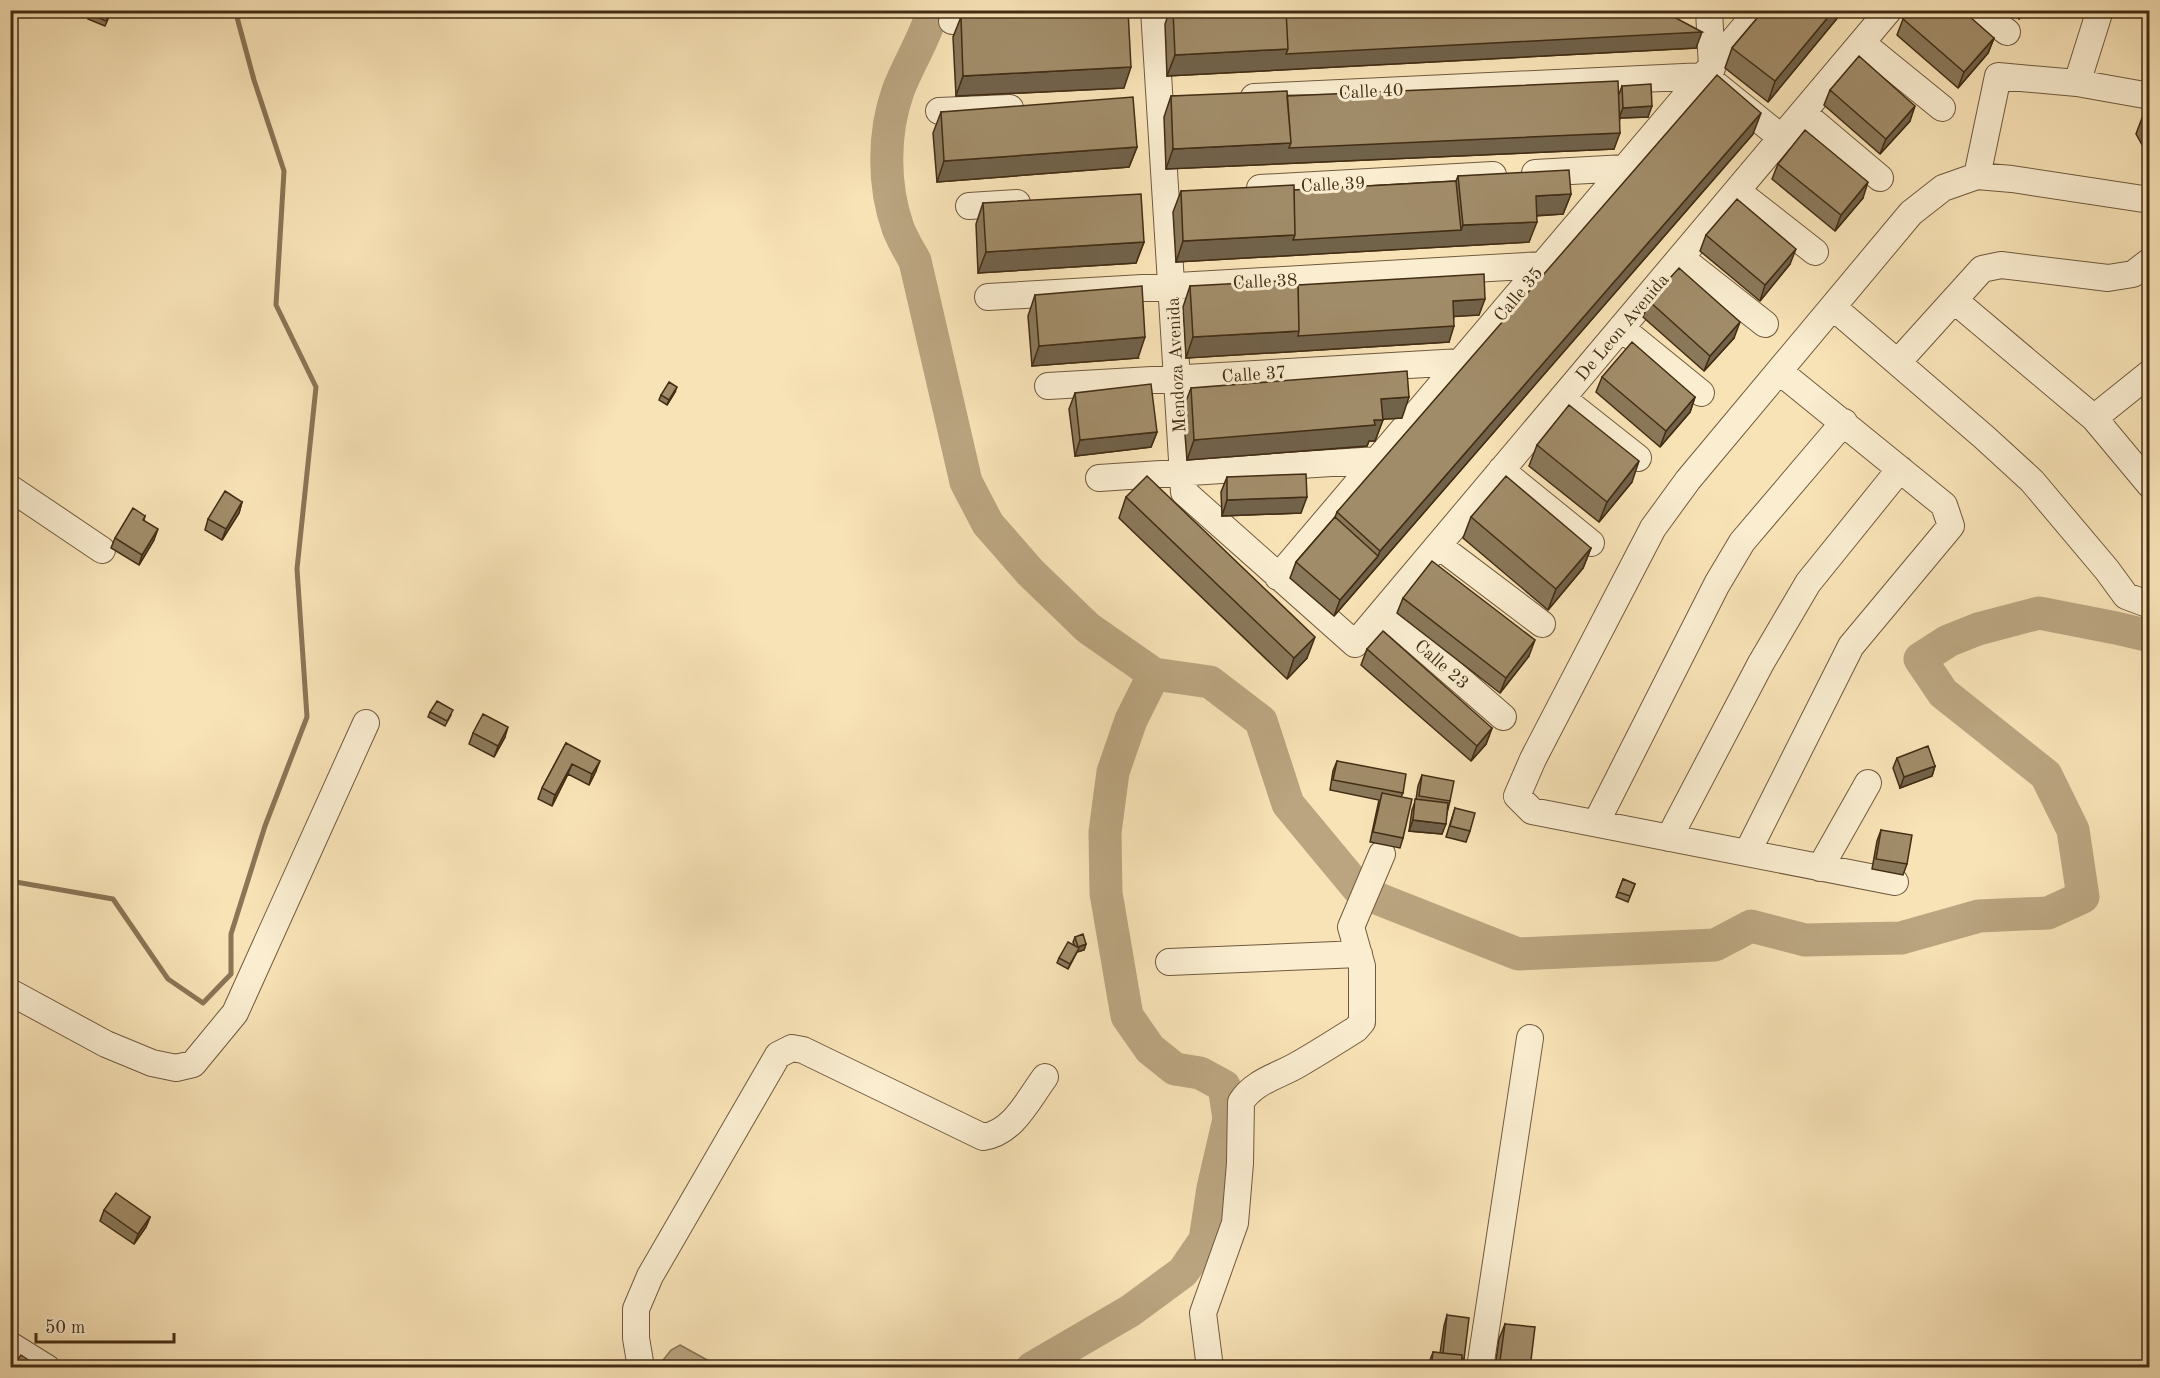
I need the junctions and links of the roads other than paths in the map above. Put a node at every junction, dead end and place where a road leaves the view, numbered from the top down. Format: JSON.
{"nodes":[{"id":1,"x":1154,"y":10,"type":"edge"},
{"id":2,"x":1709,"y":10,"type":"edge"},
{"id":3,"x":1759,"y":10,"type":"edge"},
{"id":4,"x":1889,"y":10,"type":"edge"},
{"id":5,"x":1978,"y":10,"type":"edge"},
{"id":6,"x":2100,"y":10,"type":"edge"},
{"id":7,"x":1023,"y":16,"type":"edge"},
{"id":8,"x":952,"y":21,"type":"dead end"},
{"id":9,"x":2007,"y":32,"type":"dead end"},
{"id":10,"x":1862,"y":43,"type":"junction"},
{"id":11,"x":1709,"y":72,"type":"junction"},
{"id":12,"x":2077,"y":83,"type":"junction"},
{"id":13,"x":2150,"y":96,"type":"edge"},
{"id":14,"x":1231,"y":98,"type":"edge"},
{"id":15,"x":1032,"y":107,"type":"edge"},
{"id":16,"x":1942,"y":108,"type":"dead end"},
{"id":17,"x":939,"y":111,"type":"edge"},
{"id":18,"x":1803,"y":113,"type":"junction"},
{"id":19,"x":1782,"y":138,"type":"junction"},
{"id":20,"x":1625,"y":168,"type":"junction"},
{"id":21,"x":1977,"y":176,"type":"junction"},
{"id":22,"x":1880,"y":178,"type":"dead end"},
{"id":23,"x":1236,"y":190,"type":"edge"},
{"id":24,"x":1737,"y":191,"type":"junction"},
{"id":25,"x":2150,"y":200,"type":"edge"},
{"id":26,"x":1038,"y":201,"type":"edge"},
{"id":27,"x":969,"y":206,"type":"dead end"},
{"id":28,"x":1815,"y":252,"type":"dead end"},
{"id":29,"x":1681,"y":258,"type":"junction"},
{"id":30,"x":2150,"y":261,"type":"edge"},
{"id":31,"x":1542,"y":265,"type":"junction"},
{"id":32,"x":1171,"y":286,"type":"junction"},
{"id":33,"x":988,"y":297,"type":"dead end"},
{"id":34,"x":1954,"y":300,"type":"junction"},
{"id":35,"x":1833,"y":307,"type":"junction"},
{"id":36,"x":1765,"y":324,"type":"dead end"},
{"id":37,"x":1622,"y":328,"type":"junction"},
{"id":38,"x":1461,"y":362,"type":"junction"},
{"id":39,"x":1898,"y":362,"type":"junction"},
{"id":40,"x":1779,"y":371,"type":"junction"},
{"id":41,"x":2150,"y":373,"type":"edge"},
{"id":42,"x":1176,"y":379,"type":"junction"},
{"id":43,"x":1048,"y":386,"type":"dead end"},
{"id":44,"x":1701,"y":393,"type":"dead end"},
{"id":45,"x":1562,"y":398,"type":"junction"},
{"id":46,"x":2094,"y":418,"type":"junction"},
{"id":47,"x":1844,"y":422,"type":"junction"},
{"id":48,"x":1638,"y":458,"type":"edge"},
{"id":49,"x":1378,"y":460,"type":"junction"},
{"id":50,"x":1900,"y":469,"type":"junction"},
{"id":51,"x":1501,"y":470,"type":"junction"},
{"id":52,"x":1182,"y":473,"type":"junction"},
{"id":53,"x":1099,"y":478,"type":"dead end"},
{"id":54,"x":2150,"y":485,"type":"edge"},
{"id":55,"x":10,"y":488,"type":"edge"},
{"id":56,"x":1591,"y":543,"type":"dead end"},
{"id":57,"x":1438,"y":546,"type":"junction"},
{"id":58,"x":102,"y":549,"type":"dead end"},
{"id":59,"x":1278,"y":577,"type":"junction"},
{"id":60,"x":2148,"y":602,"type":"edge"},
{"id":61,"x":1382,"y":612,"type":"junction"},
{"id":62,"x":1542,"y":624,"type":"dead end"},
{"id":63,"x":1354,"y":644,"type":"joint"},
{"id":64,"x":1503,"y":717,"type":"dead end"},
{"id":65,"x":366,"y":723,"type":"dead end"},
{"id":66,"x":1868,"y":783,"type":"dead end"},
{"id":67,"x":1596,"y":823,"type":"junction"},
{"id":68,"x":1669,"y":838,"type":"junction"},
{"id":69,"x":1747,"y":853,"type":"junction"},
{"id":70,"x":1820,"y":868,"type":"junction"},
{"id":71,"x":1373,"y":875,"type":"dead end"},
{"id":72,"x":1895,"y":882,"type":"dead end"},
{"id":73,"x":1359,"y":954,"type":"junction"},
{"id":74,"x":1169,"y":962,"type":"dead end"},
{"id":75,"x":10,"y":992,"type":"edge"},
{"id":76,"x":1530,"y":1038,"type":"dead end"},
{"id":77,"x":1044,"y":1077,"type":"dead end"},
{"id":78,"x":10,"y":1345,"type":"edge"},
{"id":79,"x":47,"y":1368,"type":"edge"},
{"id":80,"x":641,"y":1368,"type":"edge"},
{"id":81,"x":1210,"y":1368,"type":"edge"},
{"id":82,"x":1480,"y":1368,"type":"edge"}],
"edges":[{"from":1,"to":32,"type":"street","name":"Mendoza Avenida"},
{"from":2,"to":11,"type":"street"},
{"from":3,"to":11,"type":"street","name":"Calle 35"},
{"from":4,"to":10,"type":"street","name":"De Leon Avenida"},
{"from":5,"to":9,"type":"street"},
{"from":6,"to":12,"type":"street"},
{"from":7,"to":8,"type":"street"},
{"from":10,"to":16,"type":"street"},
{"from":10,"to":18,"type":"street","name":"De Leon Avenida"},
{"from":11,"to":14,"type":"street","name":"Calle 40"},
{"from":11,"to":19,"type":"street"},
{"from":11,"to":20,"type":"street","name":"Calle 35"},
{"from":12,"to":13,"type":"street"},
{"from":12,"to":21,"type":"street"},
{"from":15,"to":17,"type":"street"},
{"from":18,"to":19,"type":"street","name":"De Leon Avenida"},
{"from":18,"to":22,"type":"street"},
{"from":19,"to":24,"type":"street","name":"De Leon Avenida"},
{"from":20,"to":23,"type":"street","name":"Calle 39"},
{"from":20,"to":31,"type":"street","name":"Calle 35"},
{"from":21,"to":25,"type":"street"},
{"from":21,"to":35,"type":"street"},
{"from":24,"to":28,"type":"street"},
{"from":24,"to":29,"type":"street","name":"De Leon Avenida"},
{"from":26,"to":27,"type":"street"},
{"from":29,"to":36,"type":"street"},
{"from":29,"to":37,"type":"street","name":"De Leon Avenida"},
{"from":30,"to":34,"type":"street"},
{"from":31,"to":32,"type":"street","name":"Calle 38"},
{"from":31,"to":38,"type":"street","name":"Calle 35"},
{"from":32,"to":33,"type":"street","name":"Calle 38"},
{"from":32,"to":42,"type":"street","name":"Mendoza Avenida"},
{"from":34,"to":39,"type":"street"},
{"from":34,"to":46,"type":"street"},
{"from":35,"to":39,"type":"street"},
{"from":35,"to":40,"type":"street"},
{"from":37,"to":44,"type":"street"},
{"from":37,"to":45,"type":"street","name":"De Leon Avenida"},
{"from":38,"to":42,"type":"street","name":"Calle 37"},
{"from":38,"to":49,"type":"street","name":"Calle 35"},
{"from":39,"to":60,"type":"street"},
{"from":40,"to":47,"type":"street"},
{"from":40,"to":67,"type":"street"},
{"from":41,"to":46,"type":"street"},
{"from":42,"to":43,"type":"street","name":"Calle 37"},
{"from":42,"to":52,"type":"street","name":"Mendoza Avenida"},
{"from":45,"to":48,"type":"street"},
{"from":45,"to":51,"type":"street","name":"De Leon Avenida"},
{"from":46,"to":54,"type":"street"},
{"from":47,"to":50,"type":"street"},
{"from":47,"to":67,"type":"street"},
{"from":49,"to":52,"type":"street"},
{"from":49,"to":59,"type":"street","name":"Calle 35"},
{"from":50,"to":68,"type":"street"},
{"from":50,"to":69,"type":"street"},
{"from":51,"to":56,"type":"street"},
{"from":51,"to":57,"type":"street","name":"De Leon Avenida"},
{"from":52,"to":53,"type":"street"},
{"from":52,"to":59,"type":"street","name":"Mendoza Avenida"},
{"from":55,"to":58,"type":"street"},
{"from":57,"to":61,"type":"street","name":"De Leon Avenida"},
{"from":57,"to":62,"type":"street"},
{"from":59,"to":63,"type":"street","name":"Mendoza Avenida"},
{"from":61,"to":63,"type":"street","name":"De Leon Avenida"},
{"from":61,"to":64,"type":"street","name":"Calle 23"},
{"from":65,"to":75,"type":"street"},
{"from":66,"to":70,"type":"street"},
{"from":67,"to":68,"type":"street"},
{"from":68,"to":69,"type":"street"},
{"from":69,"to":70,"type":"street"},
{"from":70,"to":72,"type":"street"},
{"from":71,"to":73,"type":"street"},
{"from":73,"to":74,"type":"street"},
{"from":73,"to":81,"type":"street"},
{"from":76,"to":82,"type":"street"},
{"from":77,"to":80,"type":"street"},
{"from":78,"to":79,"type":"street"}]}
